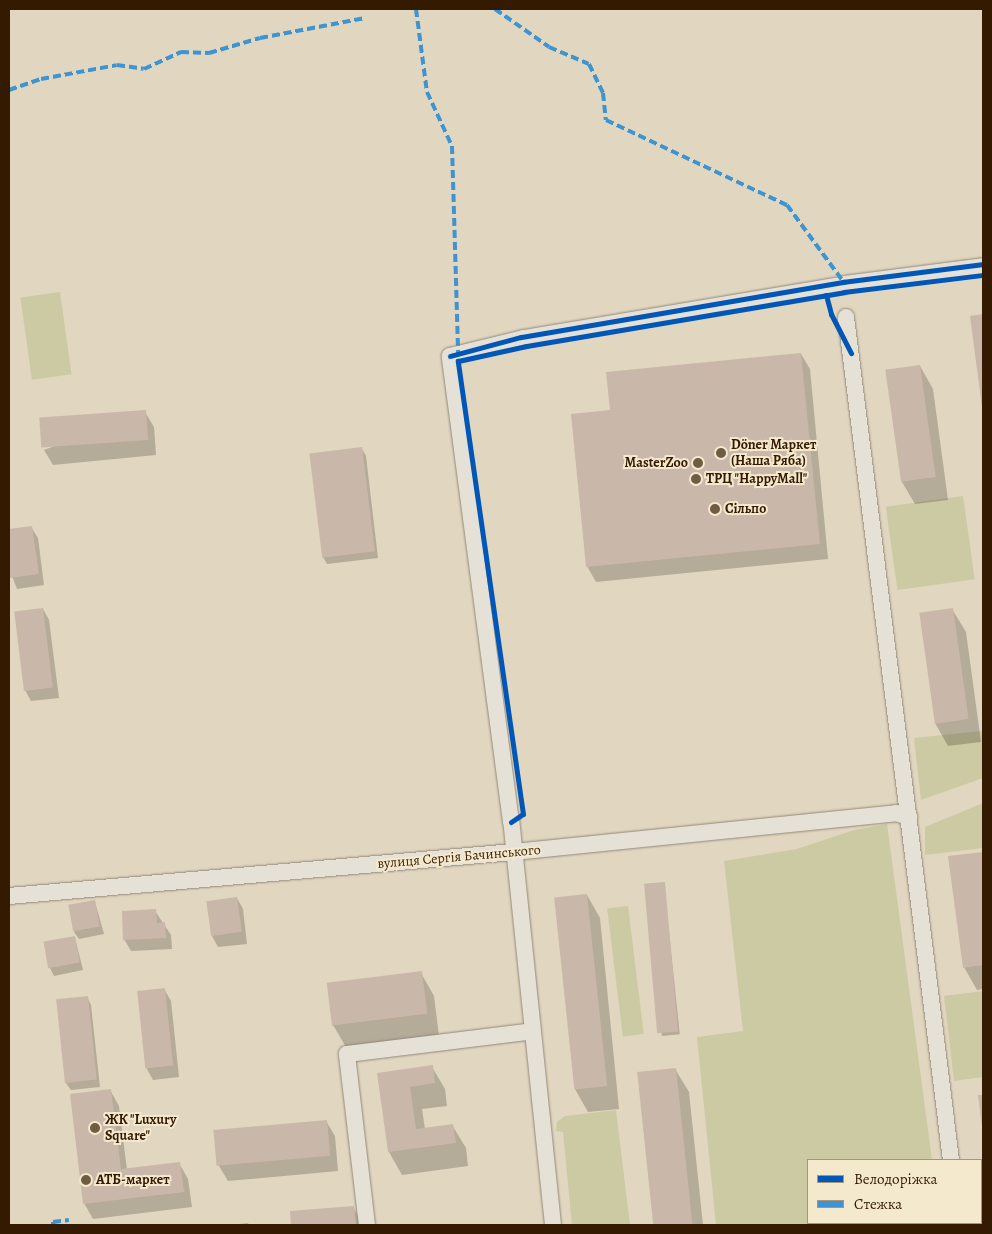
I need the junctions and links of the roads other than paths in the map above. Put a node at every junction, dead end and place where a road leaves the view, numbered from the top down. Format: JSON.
{"nodes":[{"id":1,"x":983,"y":266,"type":"edge"},
{"id":2,"x":846,"y":317,"type":"dead end"},
{"id":3,"x":908,"y":817,"type":"junction"},
{"id":4,"x":514,"y":852,"type":"junction"},
{"id":5,"x":9,"y":896,"type":"edge"},
{"id":6,"x":534,"y":1031,"type":"junction"},
{"id":7,"x":951,"y":1159,"type":"edge"},
{"id":8,"x":367,"y":1225,"type":"edge"},
{"id":9,"x":553,"y":1225,"type":"edge"}],
"edges":[{"from":1,"to":4,"type":"street"},
{"from":2,"to":3,"type":"street"},
{"from":3,"to":4,"type":"street","name":"вулиця Сергія Бачинського"},
{"from":3,"to":7,"type":"street"},
{"from":4,"to":5,"type":"street","name":"вулиця Сергія Бачинського"},
{"from":4,"to":6,"type":"street"},
{"from":6,"to":8,"type":"street"},
{"from":6,"to":9,"type":"street"}]}
